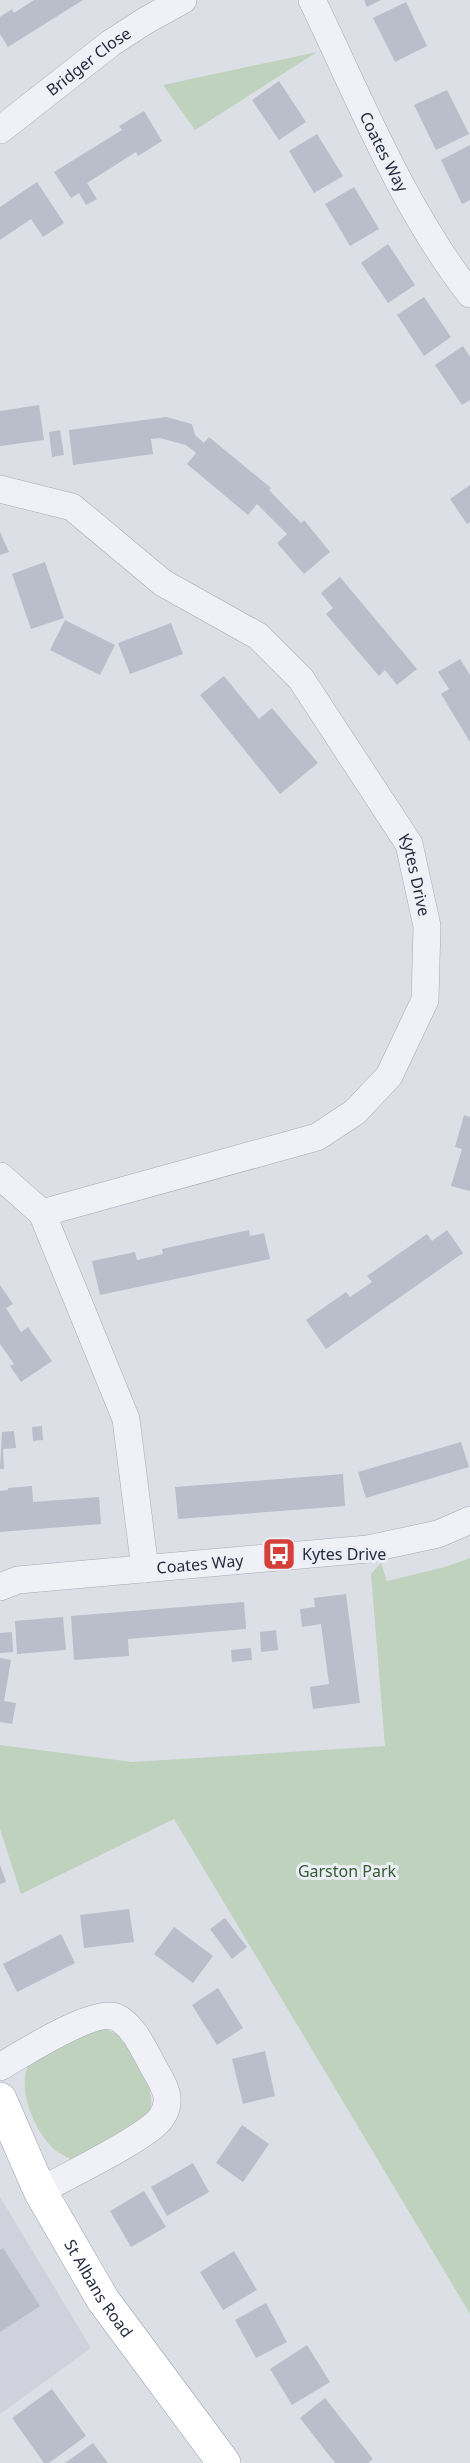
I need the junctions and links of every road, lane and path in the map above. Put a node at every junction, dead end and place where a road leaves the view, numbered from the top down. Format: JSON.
{"nodes":[{"id":1,"x":183,"y":0,"type":"edge"},
{"id":2,"x":312,"y":0,"type":"edge"},
{"id":3,"x":0,"y":130,"type":"edge"},
{"id":4,"x":470,"y":294,"type":"edge"},
{"id":5,"x":0,"y":489,"type":"edge"},
{"id":6,"x":0,"y":1176,"type":"edge"},
{"id":7,"x":42,"y":1213,"type":"junction"},
{"id":8,"x":470,"y":1520,"type":"edge"},
{"id":9,"x":145,"y":1569,"type":"junction"},
{"id":10,"x":0,"y":1587,"type":"edge"},
{"id":11,"x":0,"y":2067,"type":"edge"},
{"id":12,"x":0,"y":2099,"type":"edge"},
{"id":13,"x":40,"y":2191,"type":"junction"},
{"id":14,"x":224,"y":2463,"type":"edge"}],
"edges":[{"from":1,"to":3,"type":"street","name":"Bridger Close"},
{"from":2,"to":4,"type":"street","name":"Coates Way"},
{"from":5,"to":7,"type":"street","name":"Kytes Drive"},
{"from":6,"to":7,"type":"street"},
{"from":7,"to":9,"type":"street"},
{"from":8,"to":9,"type":"street","name":"Coates Way"},
{"from":9,"to":10,"type":"street","name":"Coates Way"},
{"from":11,"to":13,"type":"street"},
{"from":12,"to":13,"type":"main road","name":"St Albans Road"},
{"from":13,"to":14,"type":"main road","name":"St Albans Road"}]}
